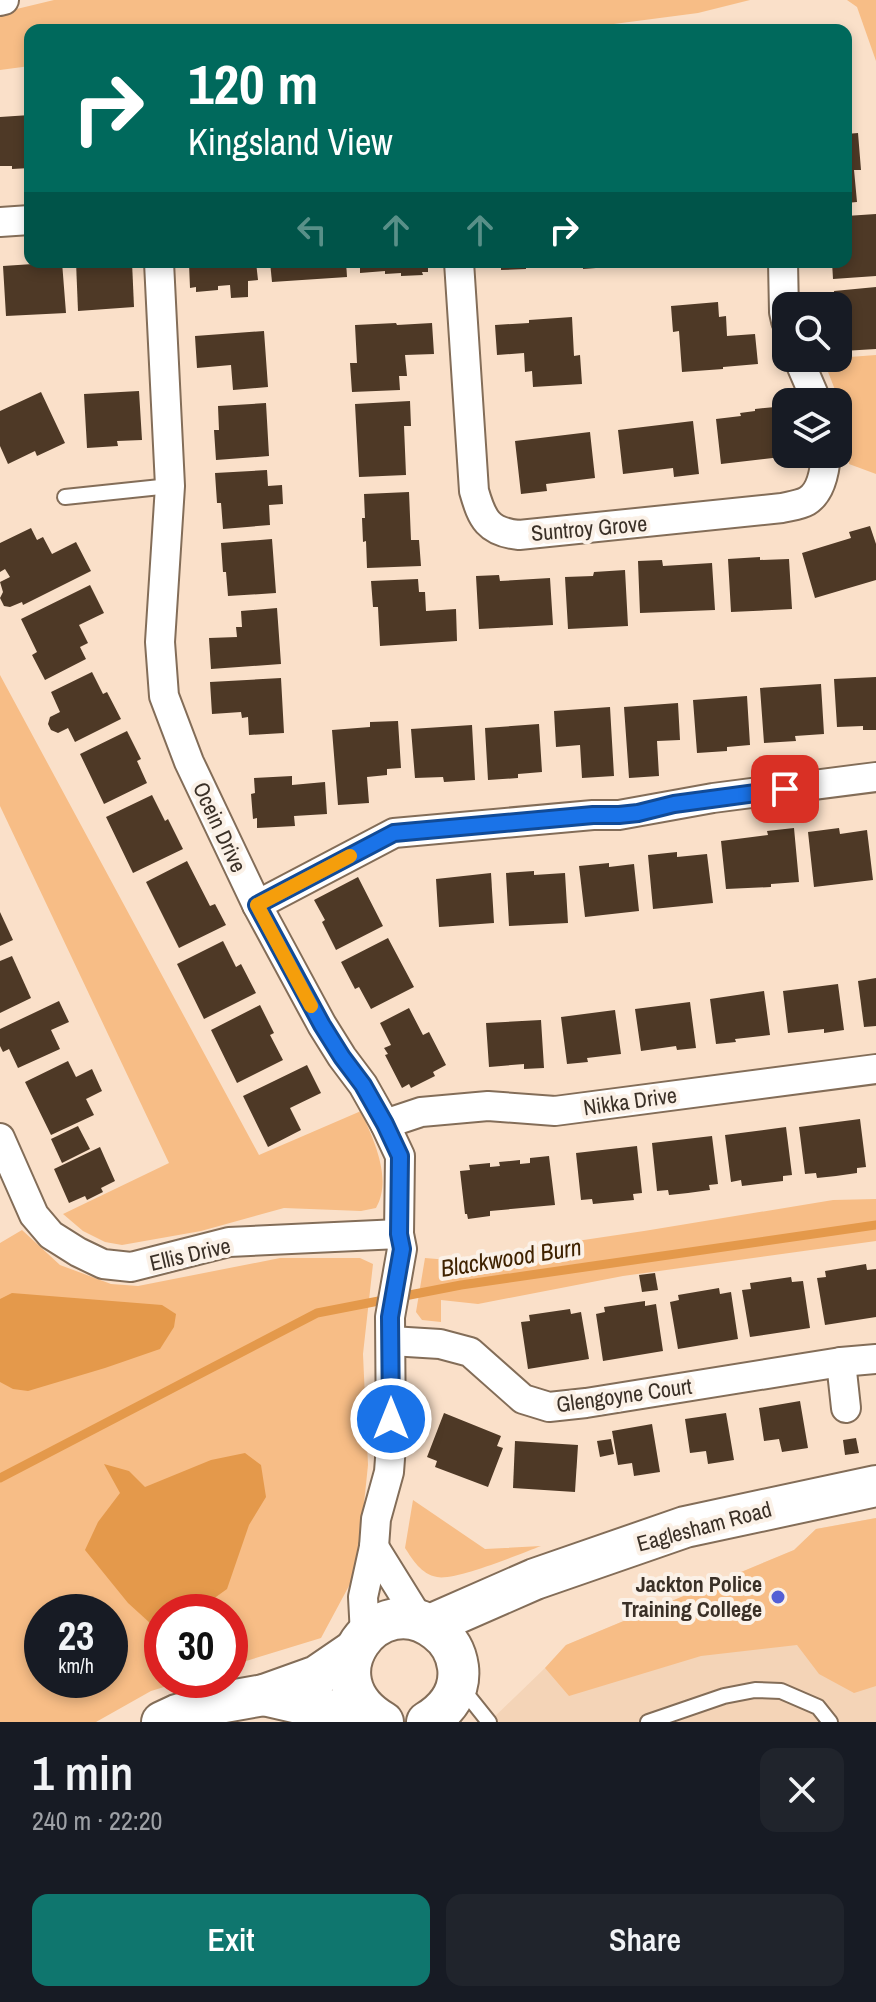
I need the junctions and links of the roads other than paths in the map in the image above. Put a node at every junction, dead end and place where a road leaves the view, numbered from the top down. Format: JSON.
{"nodes":[{"id":1,"x":24,"y":220,"type":"edge"},
{"id":2,"x":0,"y":222,"type":"edge"},
{"id":3,"x":159,"y":268,"type":"edge"},
{"id":4,"x":459,"y":268,"type":"edge"},
{"id":5,"x":783,"y":268,"type":"edge"},
{"id":6,"x":784,"y":292,"type":"edge"},
{"id":7,"x":824,"y":468,"type":"edge"},
{"id":8,"x":170,"y":486,"type":"junction"},
{"id":9,"x":65,"y":497,"type":"dead end"},
{"id":10,"x":876,"y":777,"type":"edge"},
{"id":11,"x":257,"y":905,"type":"junction"},
{"id":12,"x":876,"y":1069,"type":"edge"},
{"id":13,"x":385,"y":1124,"type":"junction"},
{"id":14,"x":0,"y":1138,"type":"edge"},
{"id":15,"x":399,"y":1234,"type":"junction"},
{"id":16,"x":390,"y":1329,"type":"junction"},
{"id":17,"x":876,"y":1359,"type":"edge"},
{"id":18,"x":841,"y":1362,"type":"junction"},
{"id":19,"x":846,"y":1408,"type":"dead end"},
{"id":20,"x":876,"y":1486,"type":"edge"},
{"id":21,"x":374,"y":1547,"type":"junction"},
{"id":22,"x":535,"y":1579,"type":"junction"},
{"id":23,"x":425,"y":1623,"type":"junction"},
{"id":24,"x":360,"y":1642,"type":"junction"},
{"id":25,"x":458,"y":1679,"type":"junction"},
{"id":26,"x":264,"y":1695,"type":"junction"},
{"id":27,"x":162,"y":1722,"type":"edge"},
{"id":28,"x":382,"y":1722,"type":"edge"},
{"id":29,"x":427,"y":1722,"type":"edge"},
{"id":30,"x":489,"y":1722,"type":"edge"},
{"id":31,"x":648,"y":1722,"type":"edge"},
{"id":32,"x":830,"y":1722,"type":"edge"}],
"edges":[{"from":1,"to":2,"type":"street"},
{"from":3,"to":8,"type":"street","name":"Ocein Drive"},
{"from":4,"to":7,"type":"street","name":"Suntroy Grove"},
{"from":5,"to":6,"type":"street"},
{"from":8,"to":9,"type":"lane"},
{"from":8,"to":11,"type":"street","name":"Ocein Drive"},
{"from":10,"to":11,"type":"street"},
{"from":11,"to":13,"type":"street","name":"Ocein Drive"},
{"from":12,"to":13,"type":"street","name":"Nikka Drive"},
{"from":13,"to":15,"type":"street","name":"Ocein Drive"},
{"from":14,"to":15,"type":"street","name":"Ellis Drive"},
{"from":15,"to":16,"type":"street","name":"Ocein Drive"},
{"from":16,"to":18,"type":"street","name":"Glengoyne Court"},
{"from":16,"to":21,"type":"street","name":"Ocein Drive"},
{"from":17,"to":18,"type":"street","name":"Glengoyne Court"},
{"from":18,"to":19,"type":"street"},
{"from":20,"to":22,"type":"main road","name":"Eaglesham Road"},
{"from":21,"to":23,"type":"street"},
{"from":21,"to":24,"type":"street","name":"Ocein Drive"},
{"from":22,"to":23,"type":"main road","name":"Eaglesham Road"},
{"from":22,"to":25,"type":"main road"},
{"from":23,"to":24,"type":"main road"},
{"from":23,"to":25,"type":"main road"},
{"from":24,"to":26,"type":"main road"},
{"from":24,"to":28,"type":"main road"},
{"from":25,"to":29,"type":"main road"},
{"from":25,"to":30,"type":"lane"},
{"from":26,"to":27,"type":"main road"},
{"from":26,"to":28,"type":"main road"},
{"from":31,"to":32,"type":"lane"}]}
